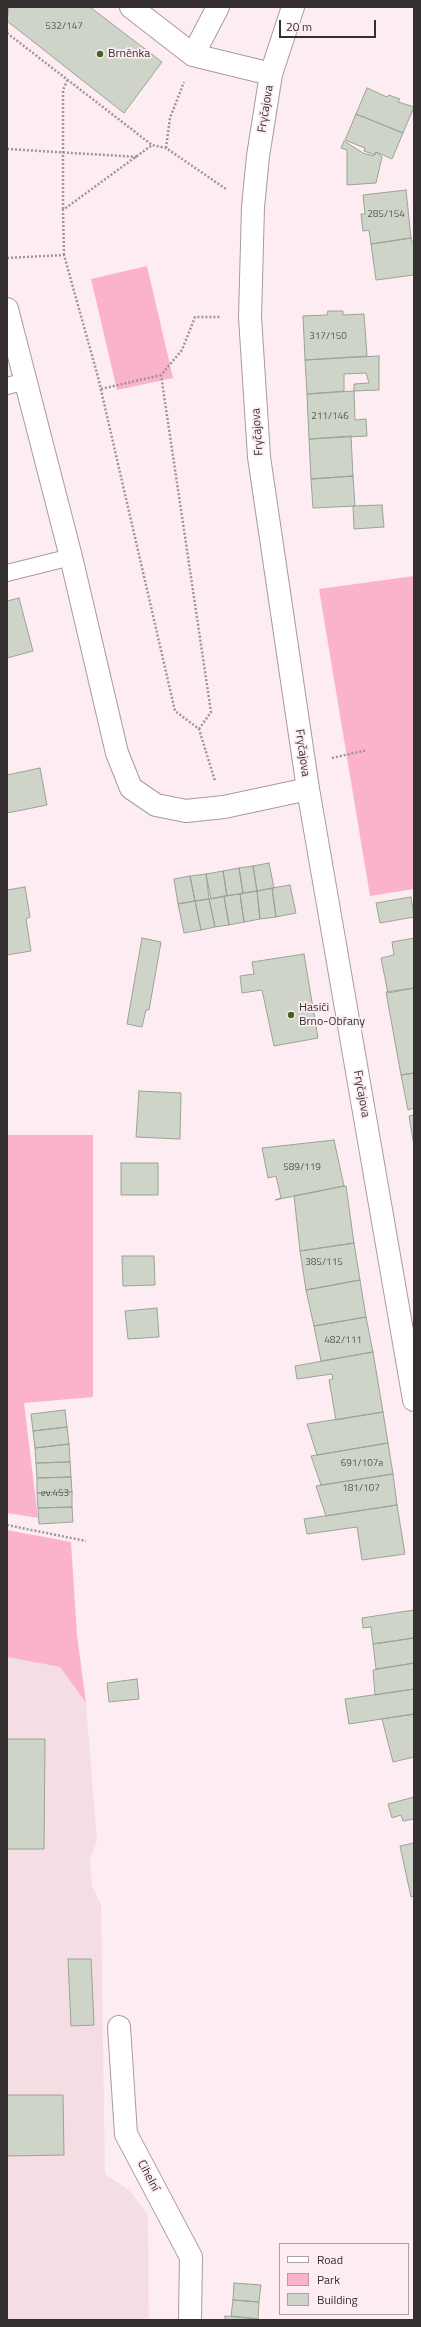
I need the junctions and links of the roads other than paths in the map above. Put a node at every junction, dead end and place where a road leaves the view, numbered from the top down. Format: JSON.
{"nodes":[{"id":1,"x":131,"y":7,"type":"edge"},
{"id":2,"x":218,"y":7,"type":"edge"},
{"id":3,"x":293,"y":7,"type":"edge"},
{"id":4,"x":193,"y":55,"type":"junction"},
{"id":5,"x":271,"y":74,"type":"junction"},
{"id":6,"x":7,"y":309,"type":"edge"},
{"id":7,"x":16,"y":383,"type":"edge"},
{"id":8,"x":71,"y":557,"type":"junction"},
{"id":9,"x":7,"y":573,"type":"edge"},
{"id":10,"x":308,"y":789,"type":"junction"},
{"id":11,"x":414,"y":1400,"type":"edge"},
{"id":12,"x":119,"y":2027,"type":"dead end"},
{"id":13,"x":190,"y":2320,"type":"edge"}],
"edges":[{"from":1,"to":4,"type":"main road","name":"Fryčajova"},
{"from":2,"to":4,"type":"main road"},
{"from":3,"to":5,"type":"main road","name":"Fryčajova"},
{"from":4,"to":5,"type":"main road","name":"Fryčajova"},
{"from":5,"to":10,"type":"main road","name":"Fryčajova"},
{"from":6,"to":7,"type":"main road","name":"Fryčajova"},
{"from":7,"to":8,"type":"main road","name":"Fryčajova"},
{"from":8,"to":9,"type":"lane"},
{"from":8,"to":10,"type":"main road","name":"Fryčajova"},
{"from":10,"to":11,"type":"main road","name":"Fryčajova"},
{"from":12,"to":13,"type":"main road","name":"Cihelní"}]}
